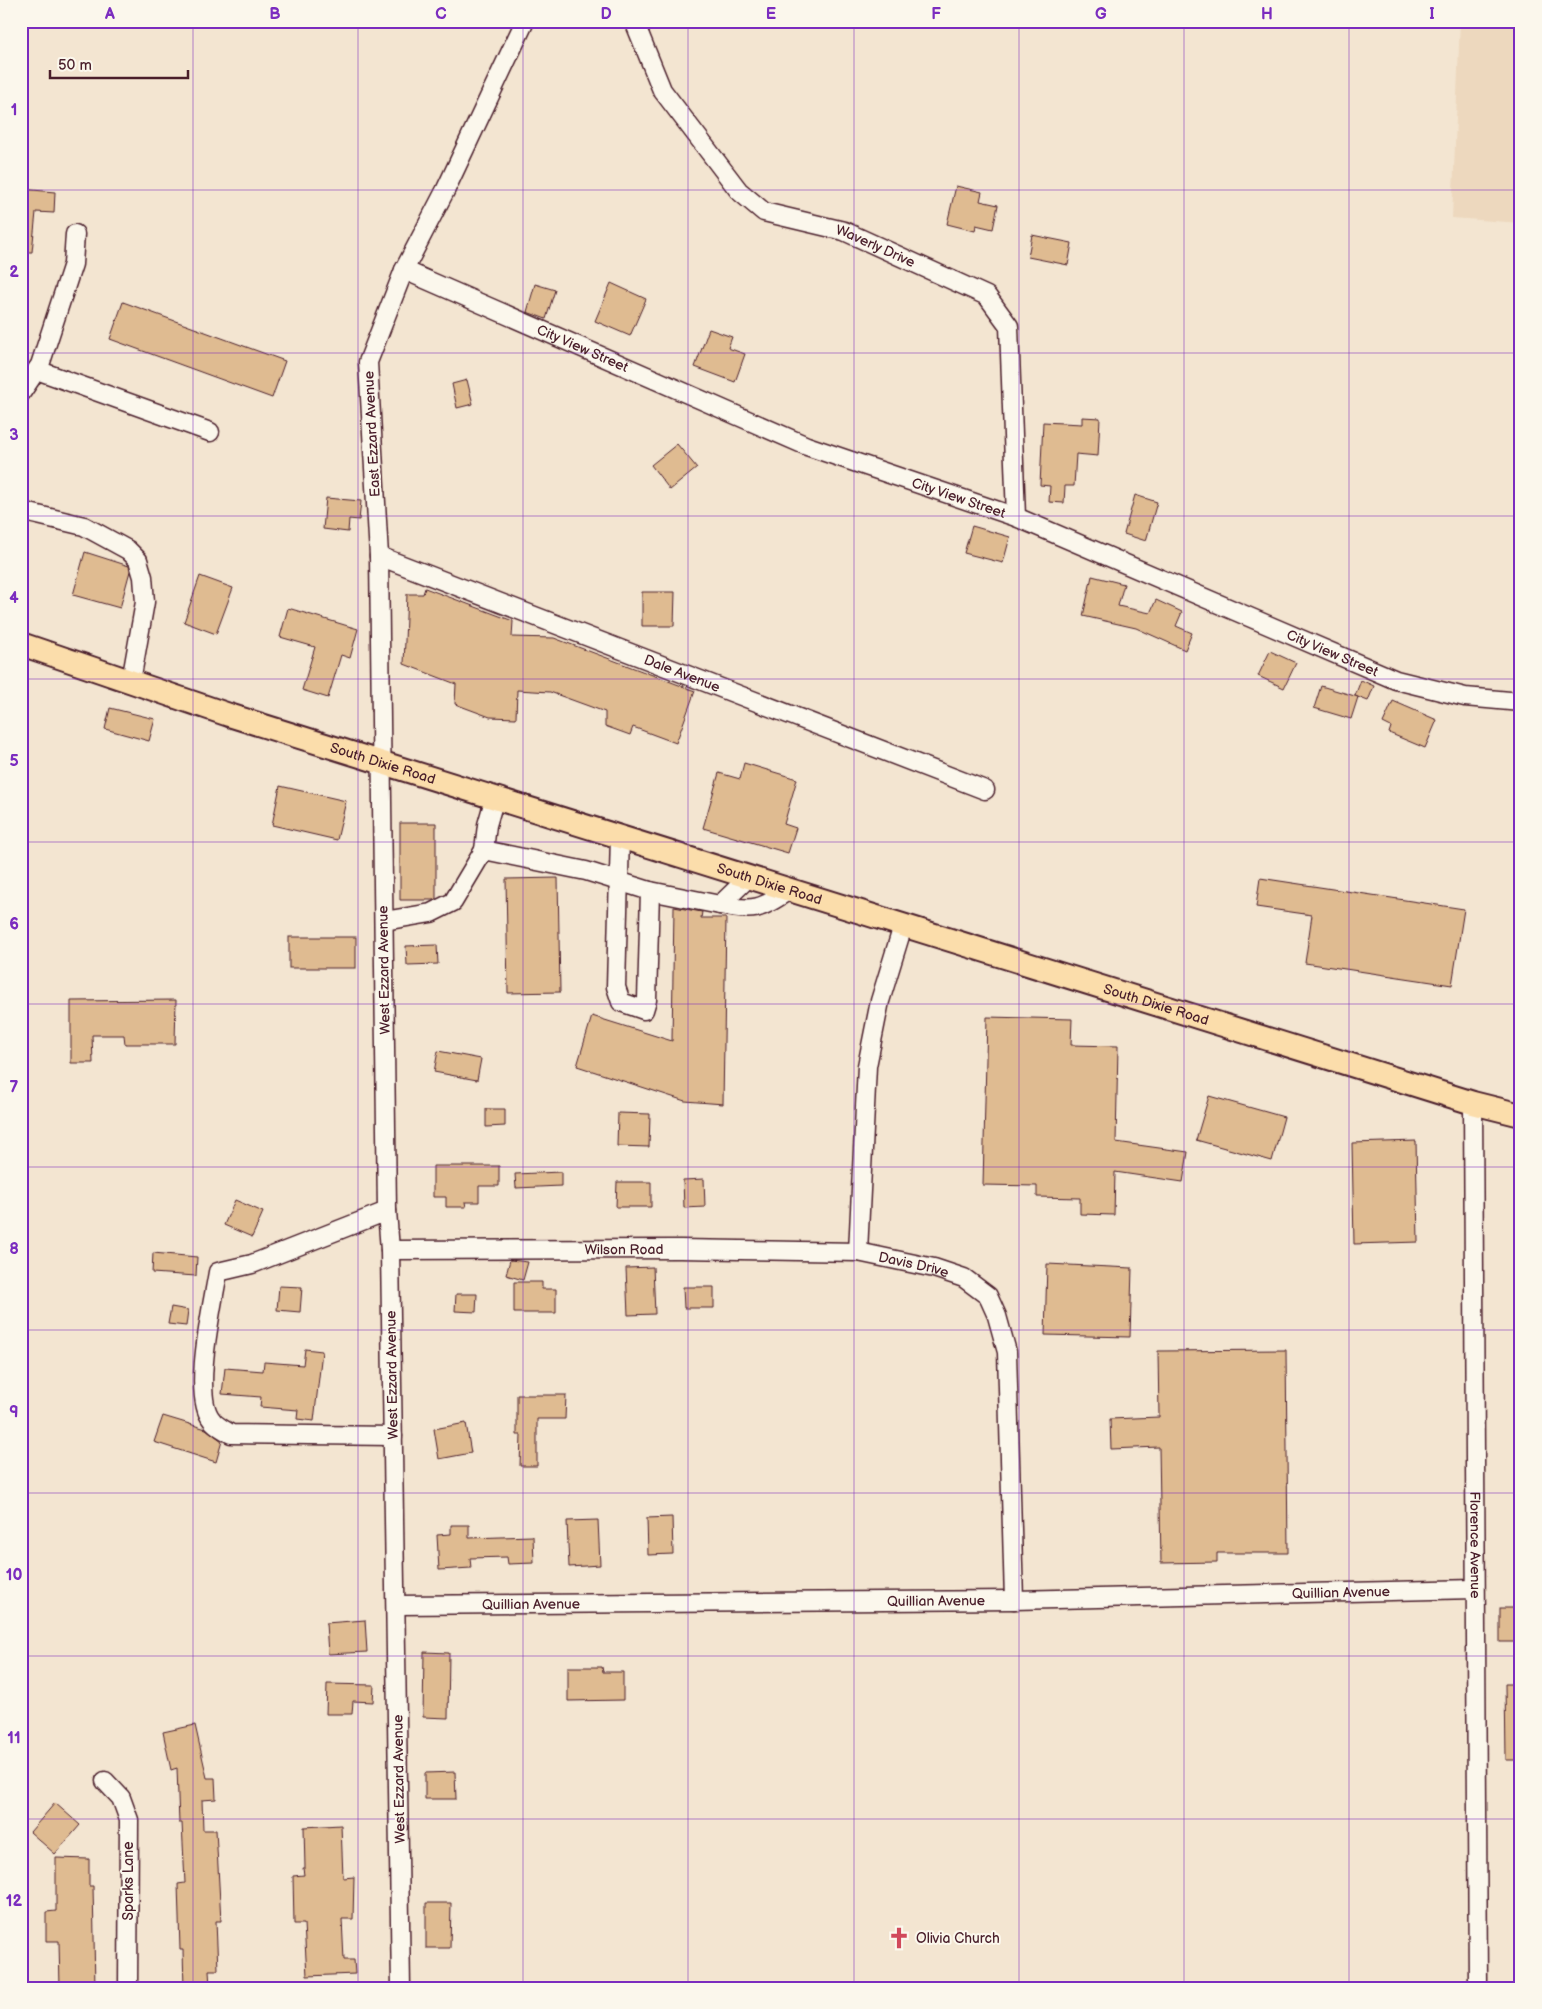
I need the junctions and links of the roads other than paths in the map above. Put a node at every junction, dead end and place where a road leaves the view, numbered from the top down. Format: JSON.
{"nodes":[{"id":1,"x":524,"y":21,"type":"edge"},
{"id":2,"x":634,"y":21,"type":"edge"},
{"id":3,"x":75,"y":234,"type":"dead end"},
{"id":4,"x":404,"y":270,"type":"junction"},
{"id":5,"x":37,"y":370,"type":"junction"},
{"id":6,"x":21,"y":393,"type":"edge"},
{"id":7,"x":210,"y":432,"type":"dead end"},
{"id":8,"x":21,"y":512,"type":"edge"},
{"id":9,"x":1016,"y":517,"type":"junction"},
{"id":10,"x":379,"y":556,"type":"junction"},
{"id":11,"x":21,"y":644,"type":"edge"},
{"id":12,"x":131,"y":681,"type":"junction"},
{"id":13,"x":1521,"y":702,"type":"edge"},
{"id":14,"x":382,"y":761,"type":"junction"},
{"id":15,"x":985,"y":790,"type":"dead end"},
{"id":16,"x":495,"y":797,"type":"junction"},
{"id":17,"x":620,"y":836,"type":"junction"},
{"id":18,"x":484,"y":850,"type":"junction"},
{"id":19,"x":749,"y":877,"type":"junction"},
{"id":20,"x":619,"y":881,"type":"junction"},
{"id":21,"x":789,"y":890,"type":"junction"},
{"id":22,"x":650,"y":891,"type":"junction"},
{"id":23,"x":720,"y":905,"type":"junction"},
{"id":24,"x":384,"y":921,"type":"junction"},
{"id":25,"x":903,"y":926,"type":"junction"},
{"id":26,"x":1473,"y":1103,"type":"junction"},
{"id":27,"x":1521,"y":1115,"type":"edge"},
{"id":28,"x":387,"y":1211,"type":"junction"},
{"id":29,"x":390,"y":1250,"type":"junction"},
{"id":30,"x":858,"y":1252,"type":"junction"},
{"id":31,"x":393,"y":1436,"type":"junction"},
{"id":32,"x":1475,"y":1589,"type":"junction"},
{"id":33,"x":1014,"y":1600,"type":"junction"},
{"id":34,"x":397,"y":1605,"type":"junction"},
{"id":35,"x":105,"y":1781,"type":"dead end"},
{"id":36,"x":128,"y":1988,"type":"edge"},
{"id":37,"x":401,"y":1988,"type":"edge"},
{"id":38,"x":1478,"y":1988,"type":"edge"}],
"edges":[{"from":1,"to":4,"type":"street","name":"East Ezzard Avenue"},
{"from":2,"to":9,"type":"street","name":"Waverly Drive"},
{"from":3,"to":5,"type":"street"},
{"from":4,"to":9,"type":"street","name":"City View Street"},
{"from":4,"to":10,"type":"street","name":"East Ezzard Avenue"},
{"from":5,"to":6,"type":"street"},
{"from":5,"to":7,"type":"street"},
{"from":8,"to":12,"type":"street"},
{"from":9,"to":13,"type":"street","name":"City View Street"},
{"from":10,"to":14,"type":"street","name":"East Ezzard Avenue"},
{"from":10,"to":15,"type":"street","name":"Dale Avenue"},
{"from":11,"to":12,"type":"main road","name":"South Dixie Road"},
{"from":12,"to":14,"type":"main road","name":"South Dixie Road"},
{"from":14,"to":16,"type":"main road","name":"South Dixie Road"},
{"from":14,"to":24,"type":"street","name":"West Ezzard Avenue"},
{"from":16,"to":17,"type":"main road","name":"South Dixie Road"},
{"from":16,"to":18,"type":"street"},
{"from":17,"to":19,"type":"main road","name":"South Dixie Road"},
{"from":17,"to":20,"type":"street"},
{"from":18,"to":20,"type":"street"},
{"from":18,"to":24,"type":"street"},
{"from":19,"to":21,"type":"main road","name":"South Dixie Road"},
{"from":19,"to":23,"type":"street"},
{"from":20,"to":22,"type":"street"},
{"from":20,"to":22,"type":"street"},
{"from":21,"to":23,"type":"street"},
{"from":21,"to":25,"type":"main road","name":"South Dixie Road"},
{"from":22,"to":23,"type":"street"},
{"from":24,"to":28,"type":"street","name":"West Ezzard Avenue"},
{"from":25,"to":26,"type":"main road","name":"South Dixie Road"},
{"from":25,"to":30,"type":"street"},
{"from":26,"to":27,"type":"main road","name":"South Dixie Road"},
{"from":26,"to":32,"type":"street","name":"Florence Avenue"},
{"from":28,"to":29,"type":"street","name":"West Ezzard Avenue"},
{"from":28,"to":31,"type":"street"},
{"from":29,"to":30,"type":"street","name":"Wilson Road"},
{"from":29,"to":31,"type":"street","name":"West Ezzard Avenue"},
{"from":30,"to":33,"type":"street","name":"Davis Drive"},
{"from":31,"to":34,"type":"street","name":"West Ezzard Avenue"},
{"from":32,"to":33,"type":"street","name":"Quillian Avenue"},
{"from":32,"to":38,"type":"street","name":"Florence Avenue"},
{"from":33,"to":34,"type":"street","name":"Quillian Avenue"},
{"from":34,"to":37,"type":"street","name":"West Ezzard Avenue"},
{"from":35,"to":36,"type":"street","name":"Sparks Lane"}]}
